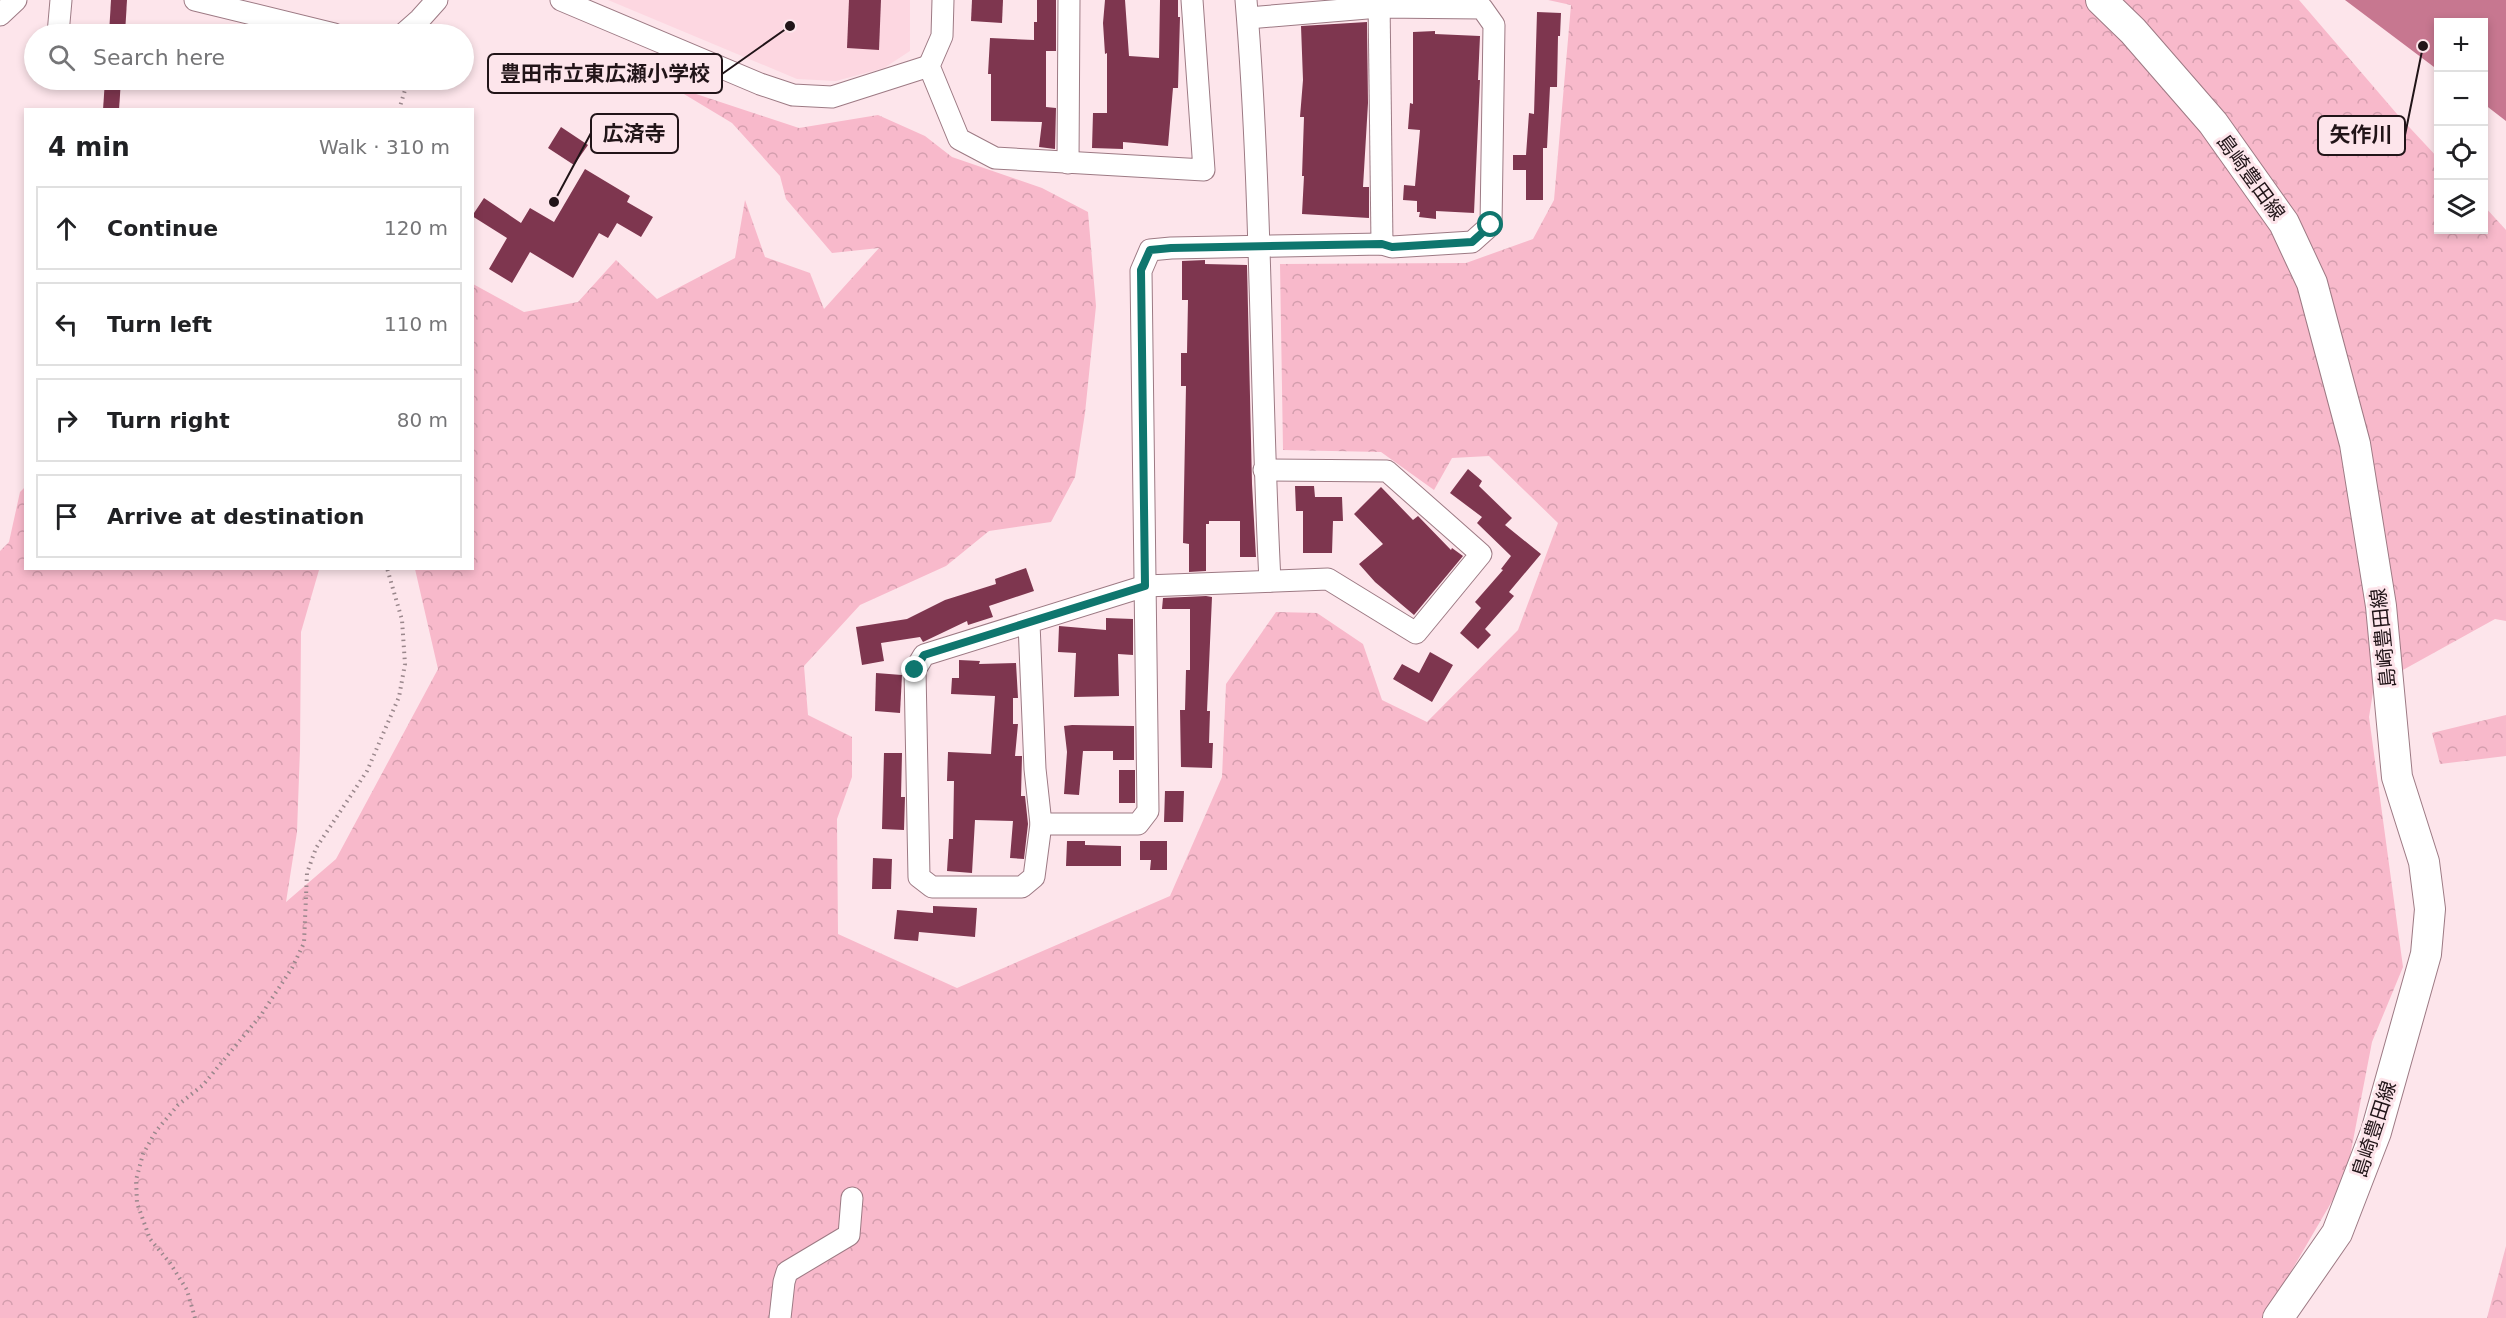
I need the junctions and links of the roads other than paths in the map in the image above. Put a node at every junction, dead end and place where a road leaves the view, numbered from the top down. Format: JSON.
{"nodes":[{"id":1,"x":16,"y":0,"type":"edge"},
{"id":2,"x":61,"y":0,"type":"edge"},
{"id":3,"x":195,"y":0,"type":"edge"},
{"id":4,"x":437,"y":0,"type":"edge"},
{"id":5,"x":561,"y":0,"type":"edge"},
{"id":6,"x":943,"y":0,"type":"edge"},
{"id":7,"x":1069,"y":0,"type":"edge"},
{"id":8,"x":1192,"y":0,"type":"edge"},
{"id":9,"x":2101,"y":0,"type":"edge"},
{"id":10,"x":1379,"y":4,"type":"edge"},
{"id":11,"x":1247,"y":9,"type":"edge"},
{"id":12,"x":0,"y":15,"type":"edge"},
{"id":13,"x":59,"y":24,"type":"edge"},
{"id":14,"x":293,"y":24,"type":"edge"},
{"id":15,"x":413,"y":24,"type":"edge"},
{"id":16,"x":929,"y":66,"type":"junction"},
{"id":17,"x":1068,"y":164,"type":"junction"},
{"id":18,"x":1382,"y":244,"type":"junction"},
{"id":19,"x":1260,"y":248,"type":"junction"},
{"id":20,"x":1264,"y":470,"type":"junction"},
{"id":21,"x":1270,"y":581,"type":"junction"},
{"id":22,"x":1145,"y":586,"type":"junction"},
{"id":23,"x":1029,"y":623,"type":"junction"},
{"id":24,"x":1041,"y":824,"type":"junction"},
{"id":25,"x":852,"y":1198,"type":"dead end"},
{"id":26,"x":780,"y":1318,"type":"edge"},
{"id":27,"x":2278,"y":1318,"type":"edge"}],
"edges":[{"from":1,"to":12,"type":"street"},
{"from":2,"to":13,"type":"street"},
{"from":3,"to":14,"type":"street"},
{"from":4,"to":15,"type":"street"},
{"from":5,"to":16,"type":"street"},
{"from":6,"to":16,"type":"street"},
{"from":7,"to":17,"type":"street"},
{"from":8,"to":17,"type":"street"},
{"from":9,"to":27,"type":"main road","name":"島崎豊田線"},
{"from":10,"to":11,"type":"street"},
{"from":10,"to":18,"type":"street"},
{"from":10,"to":18,"type":"street"},
{"from":11,"to":19,"type":"street"},
{"from":16,"to":17,"type":"street"},
{"from":18,"to":19,"type":"street"},
{"from":19,"to":20,"type":"street"},
{"from":19,"to":22,"type":"street"},
{"from":20,"to":21,"type":"street"},
{"from":20,"to":21,"type":"street"},
{"from":21,"to":22,"type":"street"},
{"from":22,"to":23,"type":"street"},
{"from":22,"to":24,"type":"street"},
{"from":23,"to":24,"type":"street"},
{"from":23,"to":24,"type":"street"},
{"from":25,"to":26,"type":"street"}]}
